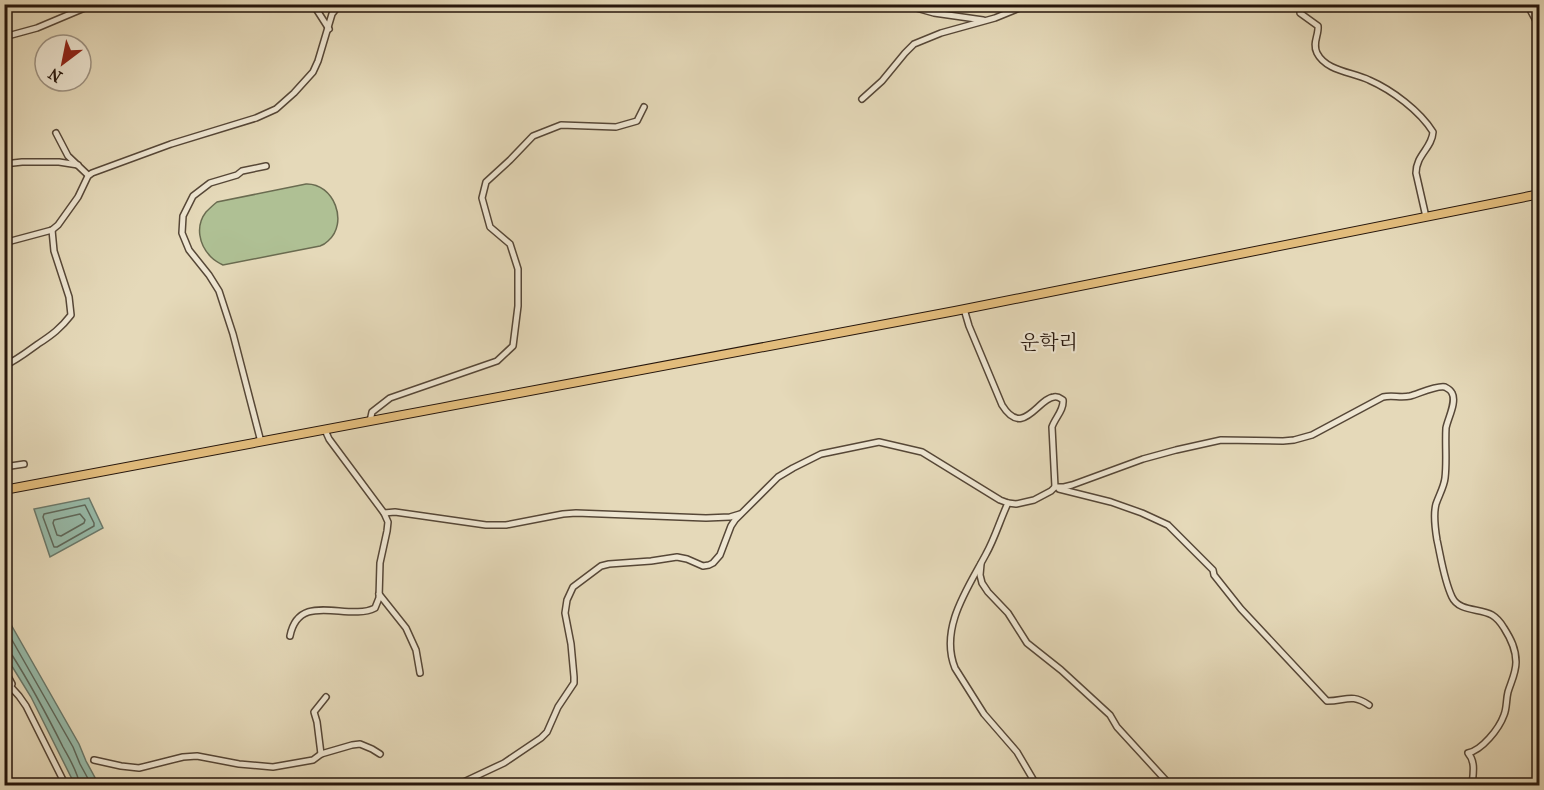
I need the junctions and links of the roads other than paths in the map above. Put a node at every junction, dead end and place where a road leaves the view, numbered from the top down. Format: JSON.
{"nodes":[{"id":1,"x":94,"y":4,"type":"edge"},
{"id":2,"x":313,"y":4,"type":"edge"},
{"id":3,"x":340,"y":4,"type":"edge"},
{"id":4,"x":902,"y":4,"type":"edge"},
{"id":5,"x":1034,"y":4,"type":"edge"},
{"id":6,"x":1300,"y":4,"type":"edge"},
{"id":7,"x":1527,"y":4,"type":"edge"},
{"id":8,"x":984,"y":21,"type":"junction"},
{"id":9,"x":1539,"y":28,"type":"edge"},
{"id":10,"x":329,"y":29,"type":"junction"},
{"id":11,"x":4,"y":37,"type":"edge"},
{"id":12,"x":862,"y":99,"type":"dead end"},
{"id":13,"x":644,"y":107,"type":"dead end"},
{"id":14,"x":56,"y":133,"type":"dead end"},
{"id":15,"x":4,"y":164,"type":"edge"},
{"id":16,"x":78,"y":165,"type":"junction"},
{"id":17,"x":266,"y":166,"type":"dead end"},
{"id":18,"x":88,"y":175,"type":"junction"},
{"id":19,"x":1539,"y":194,"type":"edge"},
{"id":20,"x":1426,"y":217,"type":"junction"},
{"id":21,"x":52,"y":230,"type":"junction"},
{"id":22,"x":4,"y":241,"type":"edge"},
{"id":23,"x":963,"y":309,"type":"junction"},
{"id":24,"x":4,"y":366,"type":"edge"},
{"id":25,"x":370,"y":421,"type":"junction"},
{"id":26,"x":325,"y":430,"type":"junction"},
{"id":27,"x":261,"y":442,"type":"junction"},
{"id":28,"x":24,"y":464,"type":"dead end"},
{"id":29,"x":4,"y":467,"type":"edge"},
{"id":30,"x":1055,"y":487,"type":"junction"},
{"id":31,"x":4,"y":490,"type":"edge"},
{"id":32,"x":1008,"y":503,"type":"junction"},
{"id":33,"x":384,"y":513,"type":"junction"},
{"id":34,"x":741,"y":513,"type":"junction"},
{"id":35,"x":981,"y":563,"type":"junction"},
{"id":36,"x":378,"y":592,"type":"junction"},
{"id":37,"x":290,"y":636,"type":"dead end"},
{"id":38,"x":4,"y":669,"type":"edge"},
{"id":39,"x":420,"y":673,"type":"dead end"},
{"id":40,"x":10,"y":686,"type":"junction"},
{"id":41,"x":4,"y":693,"type":"edge"},
{"id":42,"x":326,"y":697,"type":"dead end"},
{"id":43,"x":1369,"y":705,"type":"dead end"},
{"id":44,"x":321,"y":754,"type":"junction"},
{"id":45,"x":380,"y":754,"type":"dead end"},
{"id":46,"x":94,"y":760,"type":"dead end"},
{"id":47,"x":66,"y":786,"type":"edge"},
{"id":48,"x":455,"y":786,"type":"edge"},
{"id":49,"x":1037,"y":786,"type":"edge"},
{"id":50,"x":1171,"y":786,"type":"edge"},
{"id":51,"x":1472,"y":786,"type":"edge"}],
"edges":[{"from":1,"to":11,"type":"street"},
{"from":2,"to":10,"type":"street"},
{"from":3,"to":10,"type":"street"},
{"from":4,"to":8,"type":"street"},
{"from":5,"to":8,"type":"street"},
{"from":6,"to":20,"type":"street"},
{"from":7,"to":9,"type":"street"},
{"from":8,"to":12,"type":"street"},
{"from":10,"to":18,"type":"street"},
{"from":13,"to":25,"type":"street"},
{"from":14,"to":16,"type":"street"},
{"from":15,"to":16,"type":"street"},
{"from":16,"to":18,"type":"street"},
{"from":17,"to":27,"type":"street"},
{"from":18,"to":21,"type":"street"},
{"from":19,"to":20,"type":"main road"},
{"from":20,"to":23,"type":"main road"},
{"from":21,"to":22,"type":"street"},
{"from":21,"to":24,"type":"street"},
{"from":23,"to":25,"type":"main road"},
{"from":23,"to":30,"type":"street"},
{"from":25,"to":26,"type":"main road"},
{"from":26,"to":27,"type":"main road"},
{"from":26,"to":33,"type":"street"},
{"from":27,"to":31,"type":"main road"},
{"from":28,"to":29,"type":"street"},
{"from":30,"to":32,"type":"street"},
{"from":30,"to":43,"type":"street"},
{"from":30,"to":51,"type":"street"},
{"from":32,"to":34,"type":"street"},
{"from":32,"to":35,"type":"street"},
{"from":33,"to":34,"type":"street"},
{"from":33,"to":36,"type":"street"},
{"from":34,"to":48,"type":"street"},
{"from":35,"to":49,"type":"street"},
{"from":35,"to":50,"type":"street"},
{"from":36,"to":37,"type":"street"},
{"from":36,"to":39,"type":"street"},
{"from":38,"to":40,"type":"street"},
{"from":40,"to":41,"type":"street"},
{"from":40,"to":47,"type":"street"},
{"from":42,"to":44,"type":"street"},
{"from":44,"to":45,"type":"street"},
{"from":44,"to":46,"type":"street"}]}
